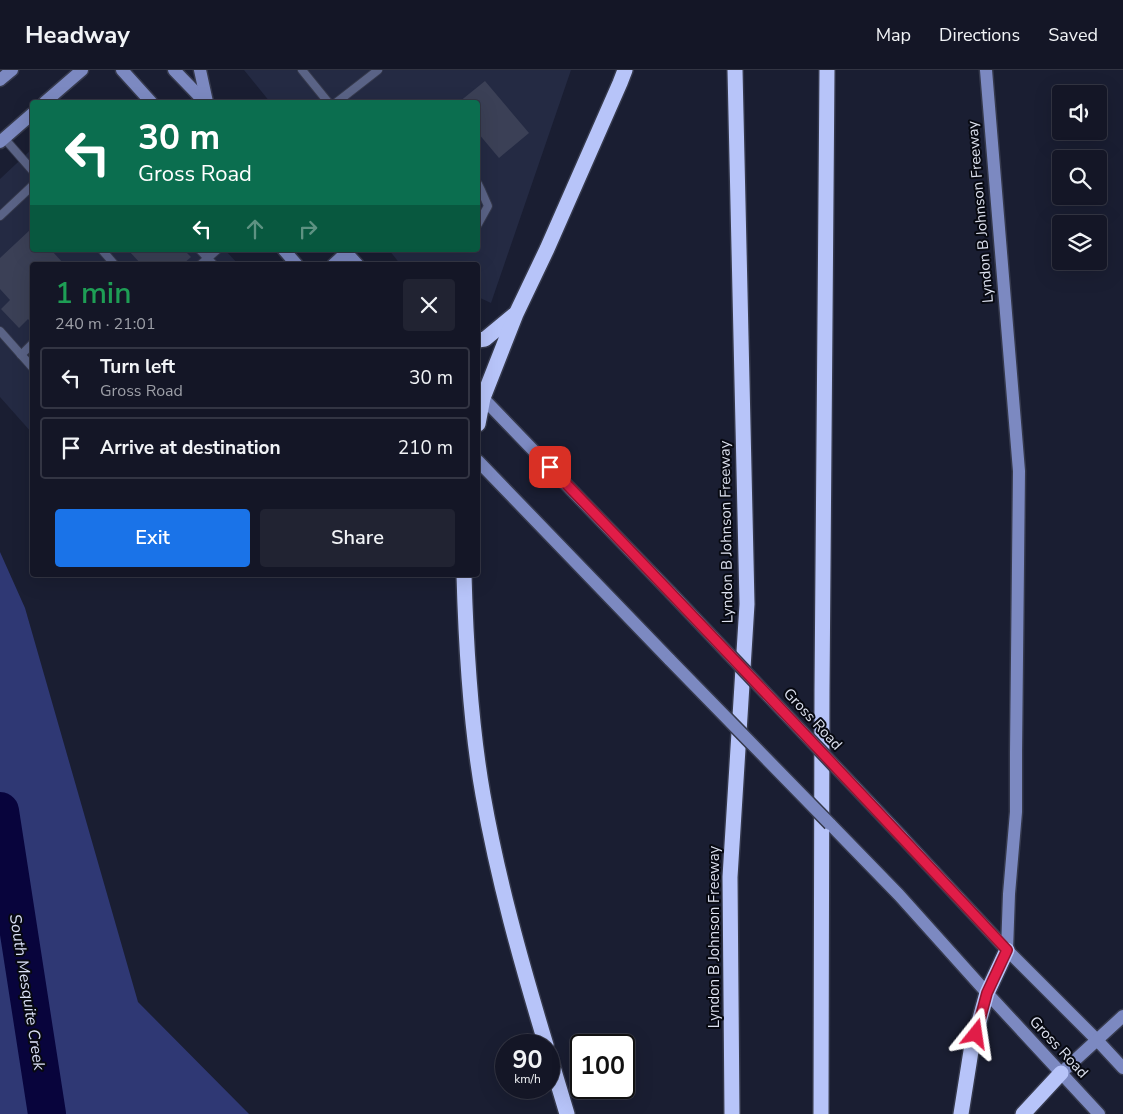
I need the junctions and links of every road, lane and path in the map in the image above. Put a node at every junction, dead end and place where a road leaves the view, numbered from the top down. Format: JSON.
{"nodes":[{"id":1,"x":12,"y":70,"type":"edge"},
{"id":2,"x":82,"y":70,"type":"edge"},
{"id":3,"x":122,"y":70,"type":"edge"},
{"id":4,"x":174,"y":70,"type":"edge"},
{"id":5,"x":200,"y":70,"type":"edge"},
{"id":6,"x":302,"y":70,"type":"edge"},
{"id":7,"x":378,"y":70,"type":"edge"},
{"id":8,"x":625,"y":70,"type":"edge"},
{"id":9,"x":735,"y":70,"type":"edge"},
{"id":10,"x":827,"y":70,"type":"edge"},
{"id":11,"x":986,"y":70,"type":"edge"},
{"id":12,"x":0,"y":80,"type":"edge"},
{"id":13,"x":47,"y":100,"type":"edge"},
{"id":14,"x":149,"y":100,"type":"edge"},
{"id":15,"x":204,"y":100,"type":"edge"},
{"id":16,"x":206,"y":100,"type":"edge"},
{"id":17,"x":326,"y":100,"type":"edge"},
{"id":18,"x":340,"y":100,"type":"edge"},
{"id":19,"x":30,"y":116,"type":"edge"},
{"id":20,"x":2,"y":140,"type":"edge"},
{"id":21,"x":30,"y":168,"type":"edge"},
{"id":22,"x":30,"y":188,"type":"edge"},
{"id":23,"x":480,"y":188,"type":"edge"},
{"id":24,"x":0,"y":216,"type":"edge"},
{"id":25,"x":480,"y":220,"type":"edge"},
{"id":26,"x":104,"y":252,"type":"edge"},
{"id":27,"x":202,"y":252,"type":"edge"},
{"id":28,"x":215,"y":252,"type":"edge"},
{"id":29,"x":286,"y":252,"type":"edge"},
{"id":30,"x":346,"y":252,"type":"edge"},
{"id":31,"x":348,"y":252,"type":"edge"},
{"id":32,"x":208,"y":258,"type":"junction"},
{"id":33,"x":112,"y":262,"type":"edge"},
{"id":34,"x":203,"y":262,"type":"edge"},
{"id":35,"x":211,"y":262,"type":"edge"},
{"id":36,"x":294,"y":262,"type":"edge"},
{"id":37,"x":336,"y":262,"type":"edge"},
{"id":38,"x":356,"y":262,"type":"edge"},
{"id":39,"x":516,"y":314,"type":"junction"},
{"id":40,"x":0,"y":331,"type":"edge"},
{"id":41,"x":480,"y":339,"type":"edge"},
{"id":42,"x":30,"y":346,"type":"edge"},
{"id":43,"x":20,"y":355,"type":"junction"},
{"id":44,"x":30,"y":365,"type":"edge"},
{"id":45,"x":480,"y":395,"type":"edge"},
{"id":46,"x":480,"y":463,"type":"edge"},
{"id":47,"x":464,"y":577,"type":"edge"},
{"id":48,"x":1007,"y":950,"type":"junction"},
{"id":49,"x":987,"y":993,"type":"junction"},
{"id":50,"x":1123,"y":1016,"type":"edge"},
{"id":51,"x":543,"y":1034,"type":"edge"},
{"id":52,"x":1097,"y":1040,"type":"junction"},
{"id":53,"x":1123,"y":1068,"type":"edge"},
{"id":54,"x":1061,"y":1073,"type":"junction"},
{"id":55,"x":560,"y":1091,"type":"edge"},
{"id":56,"x":567,"y":1114,"type":"edge"},
{"id":57,"x":732,"y":1114,"type":"edge"},
{"id":58,"x":821,"y":1114,"type":"edge"},
{"id":59,"x":961,"y":1114,"type":"edge"},
{"id":60,"x":1023,"y":1114,"type":"edge"},
{"id":61,"x":1099,"y":1114,"type":"edge"}],
"edges":[{"from":1,"to":12,"type":"main road"},
{"from":2,"to":13,"type":"main road"},
{"from":3,"to":14,"type":"main road"},
{"from":4,"to":15,"type":"main road"},
{"from":5,"to":16,"type":"main road"},
{"from":6,"to":17,"type":"lane"},
{"from":7,"to":18,"type":"lane"},
{"from":8,"to":39,"type":"highway"},
{"from":9,"to":57,"type":"highway","name":"Lyndon B Johnson Freeway"},
{"from":10,"to":58,"type":"highway"},
{"from":11,"to":48,"type":"main road","name":"Lyndon B Johnson Freeway"},
{"from":19,"to":20,"type":"main road"},
{"from":20,"to":21,"type":"lane"},
{"from":22,"to":24,"type":"lane"},
{"from":23,"to":25,"type":"lane"},
{"from":26,"to":33,"type":"lane"},
{"from":27,"to":32,"type":"lane"},
{"from":28,"to":32,"type":"lane"},
{"from":29,"to":36,"type":"main road"},
{"from":30,"to":37,"type":"main road"},
{"from":31,"to":38,"type":"main road"},
{"from":32,"to":34,"type":"lane"},
{"from":32,"to":35,"type":"lane"},
{"from":39,"to":41,"type":"highway"},
{"from":39,"to":45,"type":"highway"},
{"from":40,"to":43,"type":"lane"},
{"from":42,"to":43,"type":"lane"},
{"from":43,"to":44,"type":"lane"},
{"from":45,"to":48,"type":"main road","name":"Gross Road","bridge":true},
{"from":46,"to":49,"type":"main road","name":"Gross Road","bridge":true},
{"from":47,"to":51,"type":"highway"},
{"from":48,"to":49,"type":"highway"},
{"from":48,"to":52,"type":"main road","name":"Gross Road"},
{"from":49,"to":54,"type":"main road","name":"Gross Road"},
{"from":49,"to":59,"type":"highway"},
{"from":50,"to":52,"type":"main road"},
{"from":52,"to":53,"type":"main road","name":"Gross Road"},
{"from":52,"to":54,"type":"main road"},
{"from":54,"to":60,"type":"highway"},
{"from":54,"to":61,"type":"main road","name":"Gross Road"},
{"from":55,"to":56,"type":"highway"}]}
